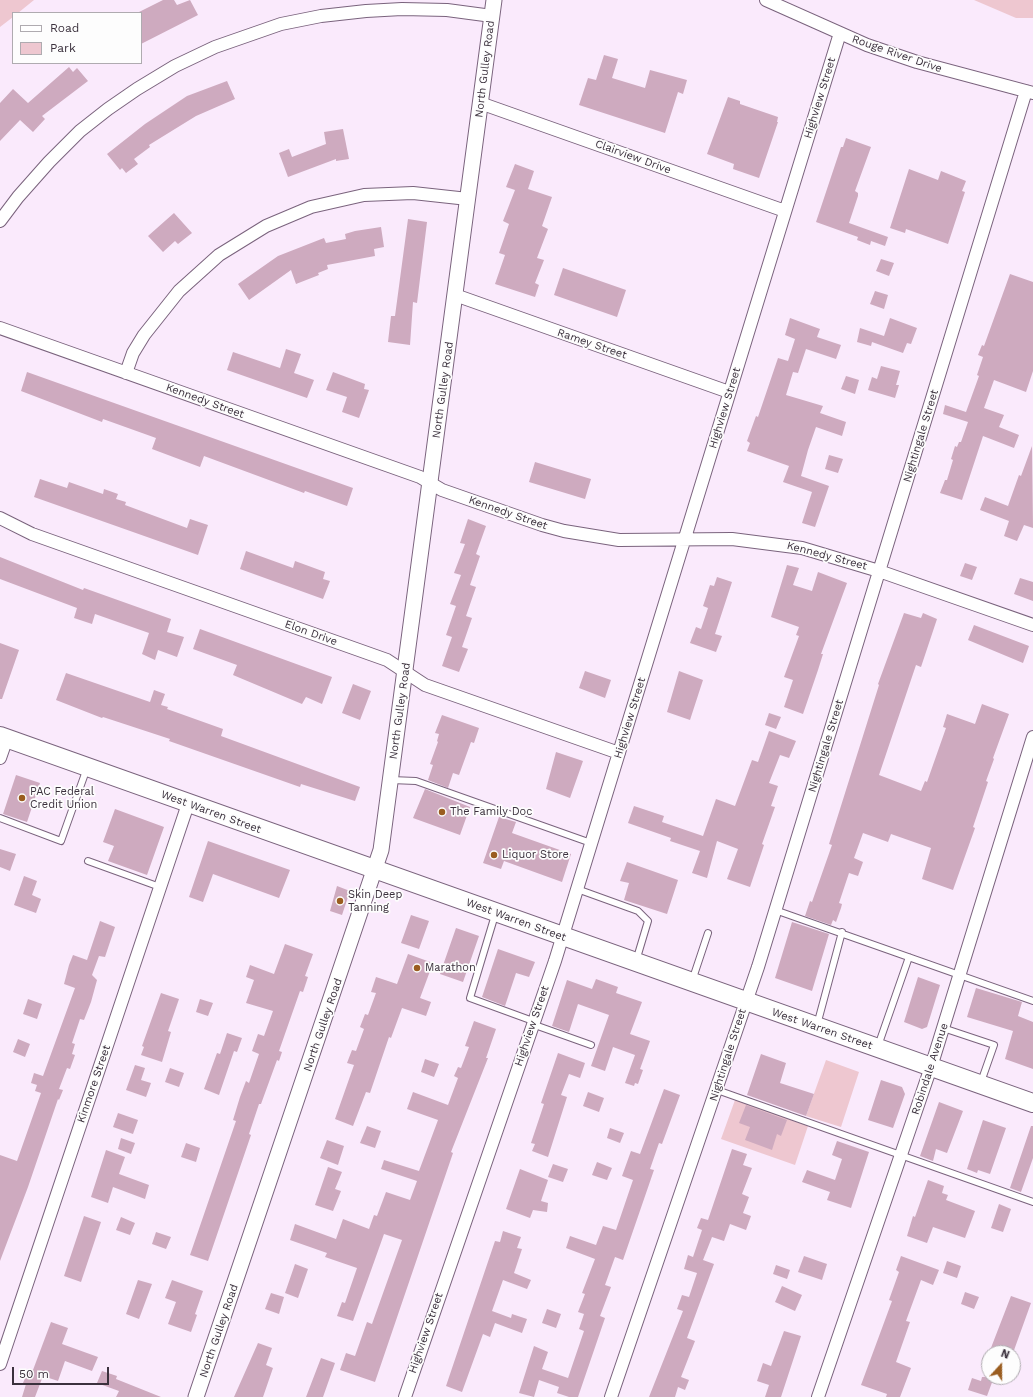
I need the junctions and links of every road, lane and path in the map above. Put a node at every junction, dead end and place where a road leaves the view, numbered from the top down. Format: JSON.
{"nodes":[{"id":1,"x":494,"y":0,"type":"edge"},
{"id":2,"x":766,"y":0,"type":"edge"},
{"id":3,"x":492,"y":16,"type":"junction"},
{"id":4,"x":840,"y":33,"type":"junction"},
{"id":5,"x":1029,"y":92,"type":"edge"},
{"id":6,"x":480,"y":103,"type":"junction"},
{"id":7,"x":468,"y":199,"type":"junction"},
{"id":8,"x":785,"y":211,"type":"junction"},
{"id":9,"x":0,"y":221,"type":"edge"},
{"id":10,"x":455,"y":295,"type":"junction"},
{"id":11,"x":0,"y":328,"type":"edge"},
{"id":12,"x":126,"y":373,"type":"junction"},
{"id":13,"x":729,"y":392,"type":"junction"},
{"id":14,"x":430,"y":484,"type":"junction"},
{"id":15,"x":0,"y":518,"type":"edge"},
{"id":16,"x":684,"y":540,"type":"junction"},
{"id":17,"x":879,"y":571,"type":"junction"},
{"id":18,"x":1033,"y":625,"type":"edge"},
{"id":19,"x":405,"y":673,"type":"junction"},
{"id":20,"x":3,"y":737,"type":"edge"},
{"id":21,"x":1033,"y":737,"type":"edge"},
{"id":22,"x":619,"y":753,"type":"junction"},
{"id":23,"x":0,"y":758,"type":"edge"},
{"id":24,"x":87,"y":767,"type":"junction"},
{"id":25,"x":391,"y":780,"type":"junction"},
{"id":26,"x":188,"y":804,"type":"junction"},
{"id":27,"x":0,"y":818,"type":"edge"},
{"id":28,"x":591,"y":843,"type":"junction"},
{"id":29,"x":88,"y":861,"type":"dead end"},
{"id":30,"x":375,"y":870,"type":"junction"},
{"id":31,"x":160,"y":887,"type":"junction"},
{"id":32,"x":577,"y":889,"type":"junction"},
{"id":33,"x":776,"y":910,"type":"junction"},
{"id":34,"x":496,"y":913,"type":"junction"},
{"id":35,"x":842,"y":932,"type":"junction"},
{"id":36,"x":708,"y":933,"type":"dead end"},
{"id":37,"x":562,"y":937,"type":"junction"},
{"id":38,"x":909,"y":957,"type":"junction"},
{"id":39,"x":636,"y":963,"type":"junction"},
{"id":40,"x":960,"y":975,"type":"junction"},
{"id":41,"x":692,"y":982,"type":"junction"},
{"id":42,"x":1033,"y":1000,"type":"edge"},
{"id":43,"x":746,"y":1002,"type":"junction"},
{"id":44,"x":532,"y":1023,"type":"junction"},
{"id":45,"x":817,"y":1027,"type":"junction"},
{"id":46,"x":943,"y":1028,"type":"junction"},
{"id":47,"x":591,"y":1045,"type":"dead end"},
{"id":48,"x":877,"y":1048,"type":"junction"},
{"id":49,"x":931,"y":1067,"type":"junction"},
{"id":50,"x":980,"y":1085,"type":"junction"},
{"id":51,"x":716,"y":1090,"type":"junction"},
{"id":52,"x":1033,"y":1103,"type":"edge"},
{"id":53,"x":901,"y":1155,"type":"junction"},
{"id":54,"x":1033,"y":1202,"type":"edge"},
{"id":55,"x":0,"y":1364,"type":"edge"},
{"id":56,"x":196,"y":1397,"type":"edge"},
{"id":57,"x":404,"y":1397,"type":"edge"},
{"id":58,"x":611,"y":1397,"type":"edge"},
{"id":59,"x":818,"y":1397,"type":"edge"}],
"edges":[{"from":1,"to":3,"type":"street","name":"North Gulley Road"},
{"from":2,"to":4,"type":"street","name":"Rouge River Drive"},
{"from":3,"to":6,"type":"street","name":"North Gulley Road"},
{"from":3,"to":9,"type":"street"},
{"from":4,"to":5,"type":"street","name":"Rouge River Drive"},
{"from":4,"to":8,"type":"street","name":"Highview Street"},
{"from":5,"to":17,"type":"street","name":"Nightingale Street"},
{"from":6,"to":7,"type":"street","name":"North Gulley Road"},
{"from":6,"to":8,"type":"street","name":"Clairview Drive"},
{"from":7,"to":10,"type":"street","name":"North Gulley Road"},
{"from":7,"to":12,"type":"street"},
{"from":8,"to":13,"type":"street","name":"Highview Street"},
{"from":10,"to":13,"type":"street","name":"Ramey Street"},
{"from":10,"to":14,"type":"street","name":"North Gulley Road"},
{"from":11,"to":12,"type":"street","name":"Kennedy Street"},
{"from":12,"to":14,"type":"street","name":"Kennedy Street"},
{"from":13,"to":16,"type":"street","name":"Highview Street"},
{"from":14,"to":16,"type":"street","name":"Kennedy Street"},
{"from":14,"to":19,"type":"street","name":"North Gulley Road"},
{"from":15,"to":19,"type":"street","name":"Elon Drive"},
{"from":16,"to":17,"type":"street","name":"Kennedy Street"},
{"from":16,"to":22,"type":"street","name":"Highview Street"},
{"from":17,"to":18,"type":"street","name":"Kennedy Street"},
{"from":17,"to":33,"type":"street","name":"Nightingale Street"},
{"from":19,"to":22,"type":"street","name":"Elon Drive"},
{"from":19,"to":25,"type":"street","name":"North Gulley Road"},
{"from":20,"to":23,"type":"street"},
{"from":20,"to":24,"type":"main road","name":"West Warren Street"},
{"from":21,"to":40,"type":"street","name":"Robindale Avenue"},
{"from":22,"to":28,"type":"street","name":"Highview Street"},
{"from":24,"to":26,"type":"main road","name":"West Warren Street"},
{"from":24,"to":27,"type":"lane"},
{"from":25,"to":28,"type":"lane"},
{"from":25,"to":30,"type":"street","name":"North Gulley Road"},
{"from":26,"to":30,"type":"main road","name":"West Warren Street"},
{"from":26,"to":31,"type":"street","name":"Kinmore Street"},
{"from":28,"to":32,"type":"street","name":"Highview Street"},
{"from":29,"to":31,"type":"lane"},
{"from":30,"to":34,"type":"main road","name":"West Warren Street"},
{"from":30,"to":56,"type":"street","name":"North Gulley Road"},
{"from":31,"to":55,"type":"street","name":"Kinmore Street"},
{"from":32,"to":37,"type":"street","name":"Highview Street"},
{"from":32,"to":39,"type":"lane"},
{"from":33,"to":35,"type":"lane"},
{"from":33,"to":43,"type":"street","name":"Nightingale Street"},
{"from":34,"to":37,"type":"main road","name":"West Warren Street"},
{"from":34,"to":44,"type":"lane"},
{"from":35,"to":38,"type":"lane"},
{"from":35,"to":45,"type":"lane"},
{"from":36,"to":41,"type":"lane"},
{"from":37,"to":39,"type":"main road","name":"West Warren Street"},
{"from":37,"to":44,"type":"street","name":"Highview Street"},
{"from":38,"to":40,"type":"lane"},
{"from":38,"to":48,"type":"lane"},
{"from":39,"to":41,"type":"main road","name":"West Warren Street"},
{"from":40,"to":42,"type":"lane"},
{"from":40,"to":46,"type":"street","name":"Robindale Avenue"},
{"from":41,"to":43,"type":"main road","name":"West Warren Street"},
{"from":43,"to":45,"type":"main road","name":"West Warren Street"},
{"from":43,"to":51,"type":"street","name":"Nightingale Street"},
{"from":44,"to":47,"type":"lane"},
{"from":44,"to":57,"type":"street","name":"Highview Street"},
{"from":45,"to":48,"type":"main road","name":"West Warren Street"},
{"from":46,"to":49,"type":"street","name":"Robindale Avenue"},
{"from":46,"to":50,"type":"lane"},
{"from":48,"to":49,"type":"main road","name":"West Warren Street"},
{"from":49,"to":50,"type":"main road","name":"West Warren Street"},
{"from":49,"to":53,"type":"street","name":"Robindale Avenue"},
{"from":50,"to":52,"type":"main road","name":"West Warren Street"},
{"from":51,"to":53,"type":"lane"},
{"from":51,"to":58,"type":"street","name":"Nightingale Street"},
{"from":53,"to":54,"type":"lane"},
{"from":53,"to":59,"type":"street","name":"Robindale Avenue"}]}
